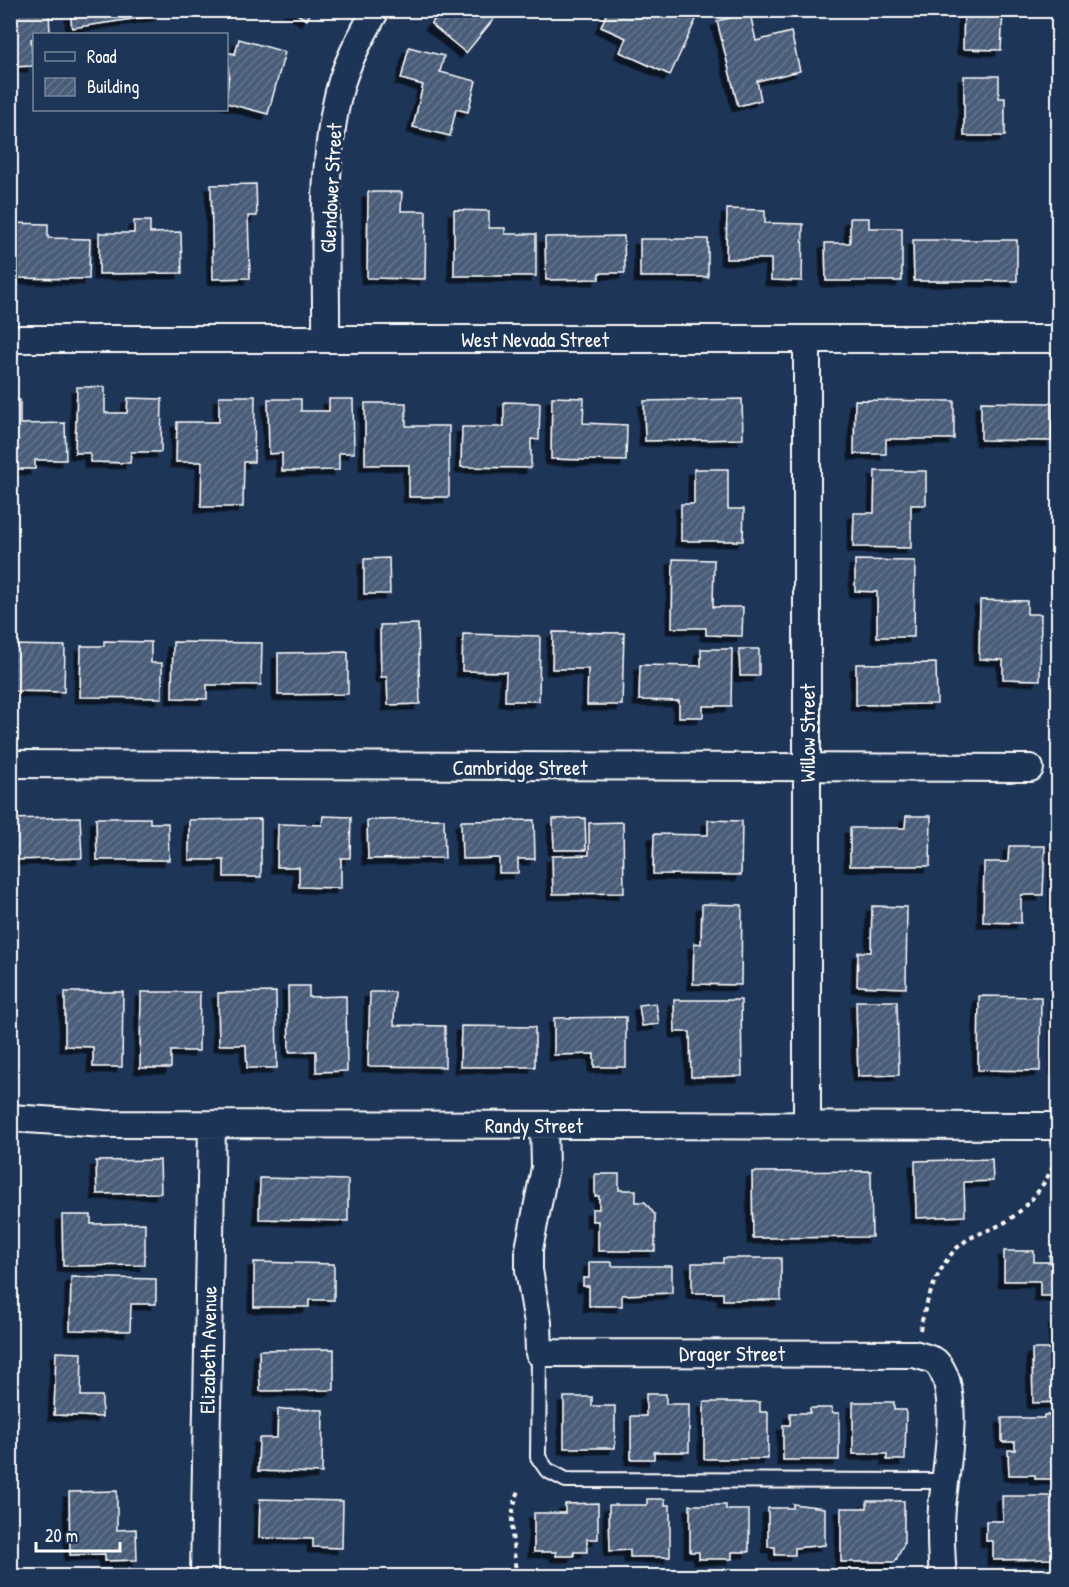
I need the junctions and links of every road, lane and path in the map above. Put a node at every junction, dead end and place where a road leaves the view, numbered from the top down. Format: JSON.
{"nodes":[{"id":1,"x":376,"y":10,"type":"edge"},
{"id":2,"x":326,"y":338,"type":"junction"},
{"id":3,"x":10,"y":339,"type":"edge"},
{"id":4,"x":1059,"y":339,"type":"edge"},
{"id":5,"x":807,"y":340,"type":"junction"},
{"id":6,"x":10,"y":764,"type":"edge"},
{"id":7,"x":808,"y":768,"type":"junction"},
{"id":8,"x":1030,"y":768,"type":"dead end"},
{"id":9,"x":10,"y":1118,"type":"edge"},
{"id":10,"x":212,"y":1124,"type":"junction"},
{"id":11,"x":544,"y":1125,"type":"junction"},
{"id":12,"x":807,"y":1125,"type":"junction"},
{"id":13,"x":1059,"y":1125,"type":"edge"},
{"id":14,"x":1059,"y":1147,"type":"edge"},
{"id":15,"x":539,"y":1353,"type":"junction"},
{"id":16,"x":914,"y":1354,"type":"junction"},
{"id":17,"x":946,"y":1481,"type":"junction"},
{"id":18,"x":520,"y":1490,"type":"dead end"},
{"id":19,"x":204,"y":1576,"type":"edge"},
{"id":20,"x":516,"y":1576,"type":"edge"},
{"id":21,"x":943,"y":1576,"type":"edge"}],
"edges":[{"from":1,"to":2,"type":"street","name":"Glendower Street"},
{"from":2,"to":3,"type":"street","name":"West Nevada Street"},
{"from":2,"to":5,"type":"street","name":"West Nevada Street"},
{"from":4,"to":5,"type":"street","name":"West Nevada Street"},
{"from":5,"to":7,"type":"street","name":"Willow Street"},
{"from":6,"to":7,"type":"street","name":"Cambridge Street"},
{"from":7,"to":8,"type":"street","name":"Cambridge Street"},
{"from":7,"to":12,"type":"street","name":"Willow Street"},
{"from":9,"to":10,"type":"street","name":"Randy Street"},
{"from":10,"to":11,"type":"street","name":"Randy Street"},
{"from":10,"to":19,"type":"street","name":"Elizabeth Avenue"},
{"from":11,"to":12,"type":"street","name":"Randy Street"},
{"from":11,"to":15,"type":"street"},
{"from":12,"to":13,"type":"street","name":"Randy Street"},
{"from":14,"to":16,"type":"path"},
{"from":15,"to":16,"type":"street","name":"Drager Street"},
{"from":15,"to":17,"type":"lane"},
{"from":16,"to":17,"type":"street","name":"Drager Street"},
{"from":17,"to":21,"type":"street","name":"Drager Street"},
{"from":18,"to":20,"type":"path"}]}
